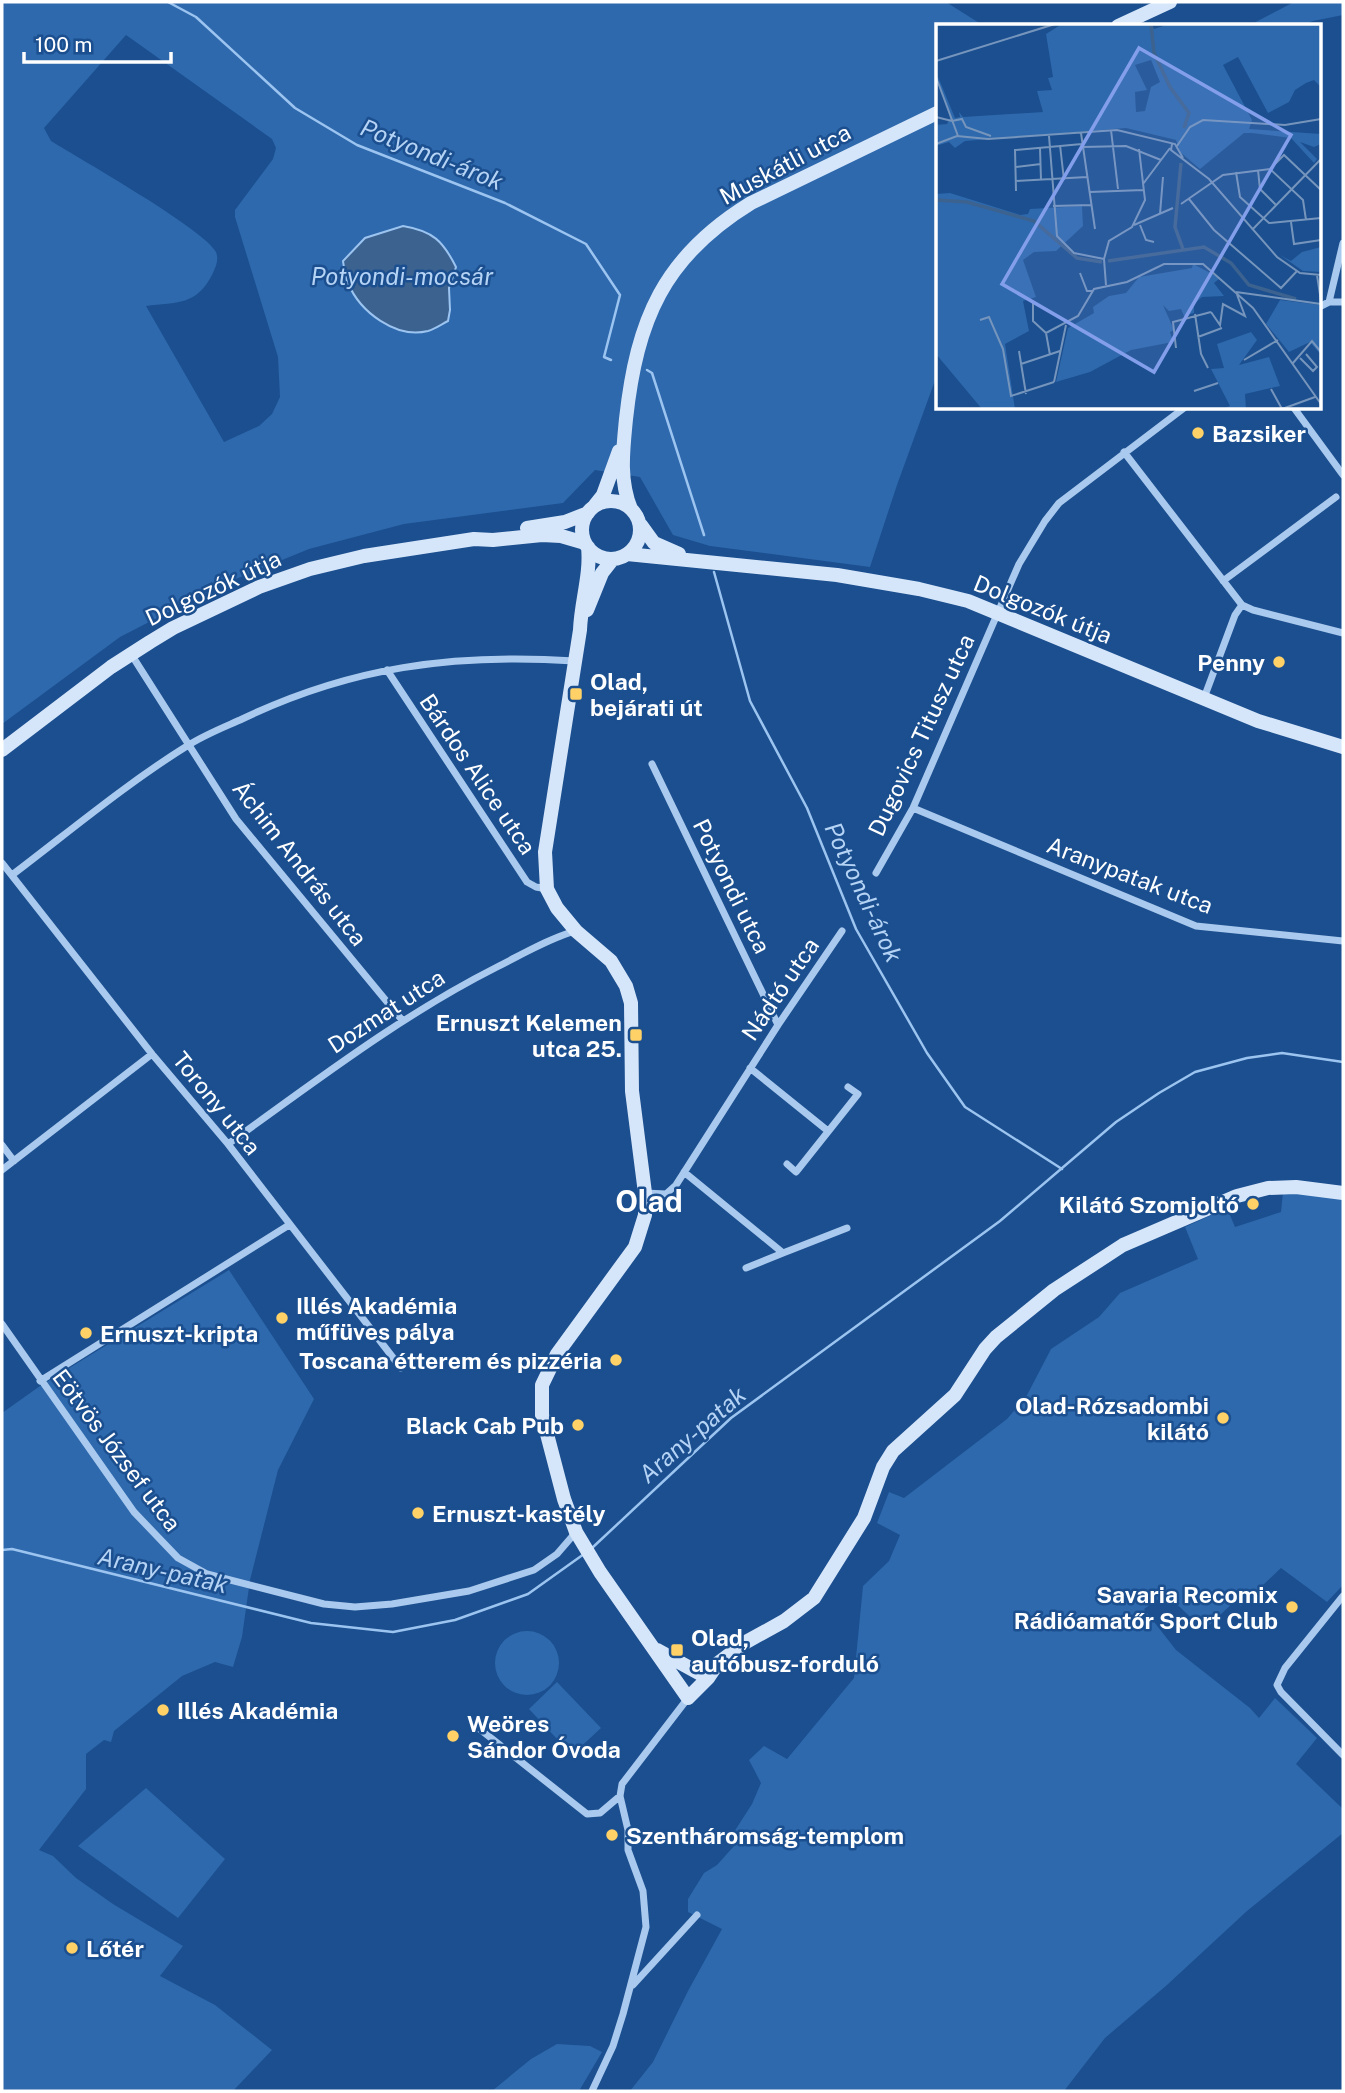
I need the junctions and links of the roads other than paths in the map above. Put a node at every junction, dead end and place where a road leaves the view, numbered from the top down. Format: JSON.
{"nodes":[{"id":1,"x":1170,"y":2,"type":"edge"},
{"id":2,"x":1122,"y":24,"type":"edge"},
{"id":3,"x":936,"y":113,"type":"edge"},
{"id":4,"x":1343,"y":243,"type":"edge"},
{"id":5,"x":1329,"y":302,"type":"junction"},
{"id":6,"x":1343,"y":302,"type":"edge"},
{"id":7,"x":1320,"y":306,"type":"edge"},
{"id":8,"x":1181,"y":410,"type":"edge"},
{"id":9,"x":1295,"y":410,"type":"edge"},
{"id":10,"x":624,"y":436,"type":"junction"},
{"id":11,"x":1124,"y":452,"type":"junction"},
{"id":12,"x":1343,"y":475,"type":"edge"},
{"id":13,"x":1335,"y":497,"type":"dead end"},
{"id":14,"x":592,"y":509,"type":"junction"},
{"id":15,"x":631,"y":509,"type":"junction"},
{"id":16,"x":640,"y":523,"type":"junction"},
{"id":17,"x":474,"y":539,"type":"junction"},
{"id":18,"x":587,"y":545,"type":"junction"},
{"id":19,"x":620,"y":556,"type":"junction"},
{"id":20,"x":714,"y":562,"type":"junction"},
{"id":21,"x":1223,"y":581,"type":"junction"},
{"id":22,"x":1242,"y":605,"type":"junction"},
{"id":23,"x":999,"y":612,"type":"junction"},
{"id":24,"x":580,"y":630,"type":"junction"},
{"id":25,"x":1343,"y":633,"type":"edge"},
{"id":26,"x":131,"y":653,"type":"junction"},
{"id":27,"x":575,"y":662,"type":"junction"},
{"id":28,"x":387,"y":670,"type":"junction"},
{"id":29,"x":1204,"y":698,"type":"junction"},
{"id":30,"x":188,"y":745,"type":"junction"},
{"id":31,"x":1343,"y":747,"type":"edge"},
{"id":32,"x":2,"y":750,"type":"edge"},
{"id":33,"x":652,"y":764,"type":"dead end"},
{"id":34,"x":913,"y":808,"type":"junction"},
{"id":35,"x":2,"y":863,"type":"edge"},
{"id":36,"x":876,"y":873,"type":"dead end"},
{"id":37,"x":12,"y":875,"type":"junction"},
{"id":38,"x":547,"y":889,"type":"junction"},
{"id":39,"x":576,"y":931,"type":"junction"},
{"id":40,"x":842,"y":931,"type":"dead end"},
{"id":41,"x":1343,"y":941,"type":"edge"},
{"id":42,"x":402,"y":1020,"type":"junction"},
{"id":43,"x":778,"y":1025,"type":"junction"},
{"id":44,"x":152,"y":1054,"type":"junction"},
{"id":45,"x":750,"y":1068,"type":"junction"},
{"id":46,"x":848,"y":1087,"type":"dead end"},
{"id":47,"x":828,"y":1131,"type":"junction"},
{"id":48,"x":228,"y":1144,"type":"junction"},
{"id":49,"x":2,"y":1145,"type":"edge"},
{"id":50,"x":13,"y":1161,"type":"junction"},
{"id":51,"x":787,"y":1164,"type":"dead end"},
{"id":52,"x":2,"y":1170,"type":"edge"},
{"id":53,"x":684,"y":1172,"type":"junction"},
{"id":54,"x":645,"y":1193,"type":"junction"},
{"id":55,"x":1343,"y":1193,"type":"edge"},
{"id":56,"x":289,"y":1225,"type":"junction"},
{"id":57,"x":847,"y":1228,"type":"dead end"},
{"id":58,"x":783,"y":1253,"type":"junction"},
{"id":59,"x":746,"y":1268,"type":"dead end"},
{"id":60,"x":2,"y":1324,"type":"edge"},
{"id":61,"x":401,"y":1368,"type":"dead end"},
{"id":62,"x":40,"y":1381,"type":"junction"},
{"id":63,"x":578,"y":1536,"type":"junction"},
{"id":64,"x":1343,"y":1596,"type":"edge"},
{"id":65,"x":652,"y":1647,"type":"junction"},
{"id":66,"x":708,"y":1678,"type":"junction"},
{"id":67,"x":688,"y":1698,"type":"junction"},
{"id":68,"x":472,"y":1723,"type":"dead end"},
{"id":69,"x":1343,"y":1755,"type":"edge"},
{"id":70,"x":620,"y":1796,"type":"junction"},
{"id":71,"x":697,"y":1916,"type":"dead end"},
{"id":72,"x":631,"y":1987,"type":"junction"},
{"id":73,"x":592,"y":2091,"type":"edge"}],
"edges":[{"from":1,"to":2,"type":"main road"},
{"from":3,"to":10,"type":"main road","name":"Muskátli utca"},
{"from":4,"to":5,"type":"street"},
{"from":5,"to":6,"type":"street"},
{"from":5,"to":7,"type":"street"},
{"from":8,"to":11,"type":"street","name":"Dugovics Titusz utca"},
{"from":9,"to":12,"type":"street"},
{"from":10,"to":14,"type":"main road","name":"Muskátli utca"},
{"from":10,"to":15,"type":"main road","name":"Muskátli utca"},
{"from":11,"to":21,"type":"street"},
{"from":11,"to":23,"type":"street","name":"Dugovics Titusz utca"},
{"from":13,"to":21,"type":"street"},
{"from":14,"to":15,"type":"main road"},
{"from":14,"to":17,"type":"main road","name":"Dolgozók útja"},
{"from":14,"to":18,"type":"main road"},
{"from":15,"to":16,"type":"main road"},
{"from":16,"to":19,"type":"main road"},
{"from":16,"to":20,"type":"main road","name":"Dolgozók útja"},
{"from":17,"to":18,"type":"main road","name":"Dolgozók útja"},
{"from":17,"to":26,"type":"main road","name":"Dolgozók útja"},
{"from":18,"to":19,"type":"main road"},
{"from":18,"to":24,"type":"main road"},
{"from":19,"to":20,"type":"main road","name":"Dolgozók útja"},
{"from":19,"to":24,"type":"main road"},
{"from":20,"to":23,"type":"main road","name":"Dolgozók útja"},
{"from":21,"to":22,"type":"street"},
{"from":22,"to":25,"type":"street"},
{"from":22,"to":29,"type":"street"},
{"from":23,"to":29,"type":"main road","name":"Dolgozók útja"},
{"from":23,"to":34,"type":"street","name":"Dugovics Titusz utca"},
{"from":24,"to":27,"type":"main road"},
{"from":26,"to":30,"type":"street","name":"Áchim András utca"},
{"from":26,"to":32,"type":"main road","name":"Dolgozók útja"},
{"from":27,"to":28,"type":"street"},
{"from":27,"to":38,"type":"main road"},
{"from":28,"to":30,"type":"street"},
{"from":28,"to":38,"type":"street","name":"Bárdos Alice utca"},
{"from":29,"to":31,"type":"main road","name":"Dolgozók útja"},
{"from":30,"to":37,"type":"street"},
{"from":30,"to":42,"type":"street","name":"Áchim András utca"},
{"from":33,"to":43,"type":"street","name":"Potyondi utca"},
{"from":34,"to":36,"type":"street","name":"Dugovics Titusz utca"},
{"from":34,"to":41,"type":"street","name":"Aranypatak utca"},
{"from":35,"to":37,"type":"street","name":"Torony utca"},
{"from":37,"to":44,"type":"street","name":"Torony utca"},
{"from":38,"to":39,"type":"main road"},
{"from":39,"to":42,"type":"street","name":"Dozmat utca"},
{"from":39,"to":54,"type":"main road"},
{"from":40,"to":43,"type":"street","name":"Nádtó utca"},
{"from":42,"to":48,"type":"street","name":"Dozmat utca"},
{"from":43,"to":45,"type":"street","name":"Nádtó utca"},
{"from":44,"to":48,"type":"street","name":"Torony utca"},
{"from":44,"to":50,"type":"street"},
{"from":45,"to":47,"type":"street","name":"Nádtó utca"},
{"from":45,"to":53,"type":"street","name":"Nádtó utca"},
{"from":46,"to":47,"type":"street"},
{"from":47,"to":51,"type":"street"},
{"from":48,"to":56,"type":"street","name":"Torony utca"},
{"from":49,"to":50,"type":"street"},
{"from":50,"to":52,"type":"street"},
{"from":53,"to":54,"type":"street","name":"Nádtó utca"},
{"from":53,"to":58,"type":"street"},
{"from":54,"to":63,"type":"main road"},
{"from":55,"to":66,"type":"main road"},
{"from":56,"to":61,"type":"street","name":"Torony utca"},
{"from":56,"to":62,"type":"street"},
{"from":57,"to":58,"type":"street"},
{"from":58,"to":59,"type":"street"},
{"from":60,"to":62,"type":"street","name":"Eötvös József utca"},
{"from":62,"to":63,"type":"street","name":"Eötvös József utca"},
{"from":63,"to":65,"type":"main road"},
{"from":64,"to":69,"type":"street"},
{"from":65,"to":66,"type":"main road"},
{"from":65,"to":67,"type":"main road"},
{"from":66,"to":67,"type":"main road"},
{"from":67,"to":70,"type":"street"},
{"from":68,"to":70,"type":"street"},
{"from":70,"to":72,"type":"street"},
{"from":71,"to":72,"type":"street"},
{"from":72,"to":73,"type":"street"}]}
